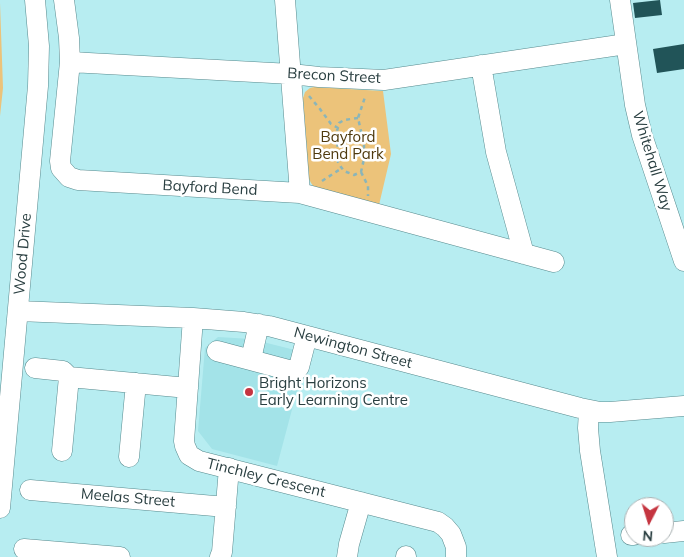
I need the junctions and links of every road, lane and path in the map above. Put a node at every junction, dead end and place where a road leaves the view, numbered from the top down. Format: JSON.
{"nodes":[{"id":1,"x":36,"y":0,"type":"edge"},
{"id":2,"x":64,"y":0,"type":"edge"},
{"id":3,"x":285,"y":0,"type":"edge"},
{"id":4,"x":620,"y":0,"type":"edge"},
{"id":5,"x":626,"y":44,"type":"junction"},
{"id":6,"x":70,"y":62,"type":"junction"},
{"id":7,"x":481,"y":66,"type":"junction"},
{"id":8,"x":291,"y":78,"type":"junction"},
{"id":9,"x":367,"y":80,"type":"junction"},
{"id":10,"x":358,"y":118,"type":"junction"},
{"id":11,"x":338,"y":128,"type":"junction"},
{"id":12,"x":361,"y":172,"type":"junction"},
{"id":13,"x":300,"y":193,"type":"junction"},
{"id":14,"x":367,"y":211,"type":"junction"},
{"id":15,"x":524,"y":254,"type":"junction"},
{"id":16,"x":684,"y":261,"type":"edge"},
{"id":17,"x":554,"y":262,"type":"dead end"},
{"id":18,"x":18,"y":311,"type":"junction"},
{"id":19,"x":194,"y":318,"type":"junction"},
{"id":20,"x":259,"y":324,"type":"junction"},
{"id":21,"x":307,"y":336,"type":"junction"},
{"id":22,"x":217,"y":351,"type":"dead end"},
{"id":23,"x":251,"y":359,"type":"junction"},
{"id":24,"x":35,"y":368,"type":"dead end"},
{"id":25,"x":69,"y":377,"type":"junction"},
{"id":26,"x":136,"y":383,"type":"junction"},
{"id":27,"x":188,"y":388,"type":"junction"},
{"id":28,"x":684,"y":406,"type":"edge"},
{"id":29,"x":589,"y":410,"type":"junction"},
{"id":30,"x":62,"y":451,"type":"dead end"},
{"id":31,"x":129,"y":457,"type":"dead end"},
{"id":32,"x":229,"y":468,"type":"junction"},
{"id":33,"x":30,"y":490,"type":"dead end"},
{"id":34,"x":361,"y":502,"type":"junction"},
{"id":35,"x":226,"y":507,"type":"junction"},
{"id":36,"x":0,"y":508,"type":"edge"},
{"id":37,"x":24,"y":549,"type":"dead end"},
{"id":38,"x":351,"y":556,"type":"edge"},
{"id":39,"x":120,"y":557,"type":"edge"},
{"id":40,"x":220,"y":557,"type":"edge"},
{"id":41,"x":456,"y":557,"type":"edge"},
{"id":42,"x":607,"y":557,"type":"edge"}],
"edges":[{"from":1,"to":18,"type":"street","name":"Wood Drive"},
{"from":2,"to":6,"type":"street","name":"Bayford Bend"},
{"from":3,"to":8,"type":"street"},
{"from":4,"to":5,"type":"street","name":"Whitehall Way"},
{"from":5,"to":7,"type":"street","name":"Brecon Street"},
{"from":5,"to":16,"type":"street","name":"Whitehall Way"},
{"from":6,"to":8,"type":"street","name":"Brecon Street"},
{"from":6,"to":13,"type":"street","name":"Bayford Bend"},
{"from":7,"to":9,"type":"street","name":"Brecon Street"},
{"from":7,"to":15,"type":"street"},
{"from":8,"to":9,"type":"street","name":"Brecon Street"},
{"from":8,"to":11,"type":"path"},
{"from":8,"to":13,"type":"street"},
{"from":9,"to":10,"type":"path"},
{"from":10,"to":11,"type":"path"},
{"from":10,"to":12,"type":"path"},
{"from":11,"to":12,"type":"path"},
{"from":12,"to":14,"type":"path"},
{"from":13,"to":14,"type":"street","name":"Bayford Bend"},
{"from":14,"to":15,"type":"street","name":"Bayford Bend"},
{"from":15,"to":17,"type":"street","name":"Bayford Bend"},
{"from":18,"to":19,"type":"street","name":"Newington Street"},
{"from":18,"to":36,"type":"street","name":"Wood Drive"},
{"from":19,"to":20,"type":"street","name":"Newington Street"},
{"from":19,"to":27,"type":"street","name":"Tinchley Crescent"},
{"from":20,"to":21,"type":"street","name":"Newington Street"},
{"from":20,"to":23,"type":"street"},
{"from":21,"to":23,"type":"street"},
{"from":21,"to":29,"type":"street","name":"Newington Street"},
{"from":22,"to":23,"type":"street"},
{"from":24,"to":25,"type":"street"},
{"from":25,"to":26,"type":"street"},
{"from":25,"to":30,"type":"street"},
{"from":26,"to":27,"type":"street"},
{"from":26,"to":31,"type":"street"},
{"from":27,"to":32,"type":"street","name":"Tinchley Crescent"},
{"from":28,"to":29,"type":"street","name":"Newington Street"},
{"from":29,"to":42,"type":"street"},
{"from":32,"to":34,"type":"street","name":"Tinchley Crescent"},
{"from":32,"to":35,"type":"street"},
{"from":33,"to":35,"type":"street","name":"Meelas Street"},
{"from":34,"to":38,"type":"street"},
{"from":34,"to":41,"type":"street","name":"Tinchley Crescent"},
{"from":35,"to":40,"type":"street"},
{"from":37,"to":39,"type":"street"}]}
